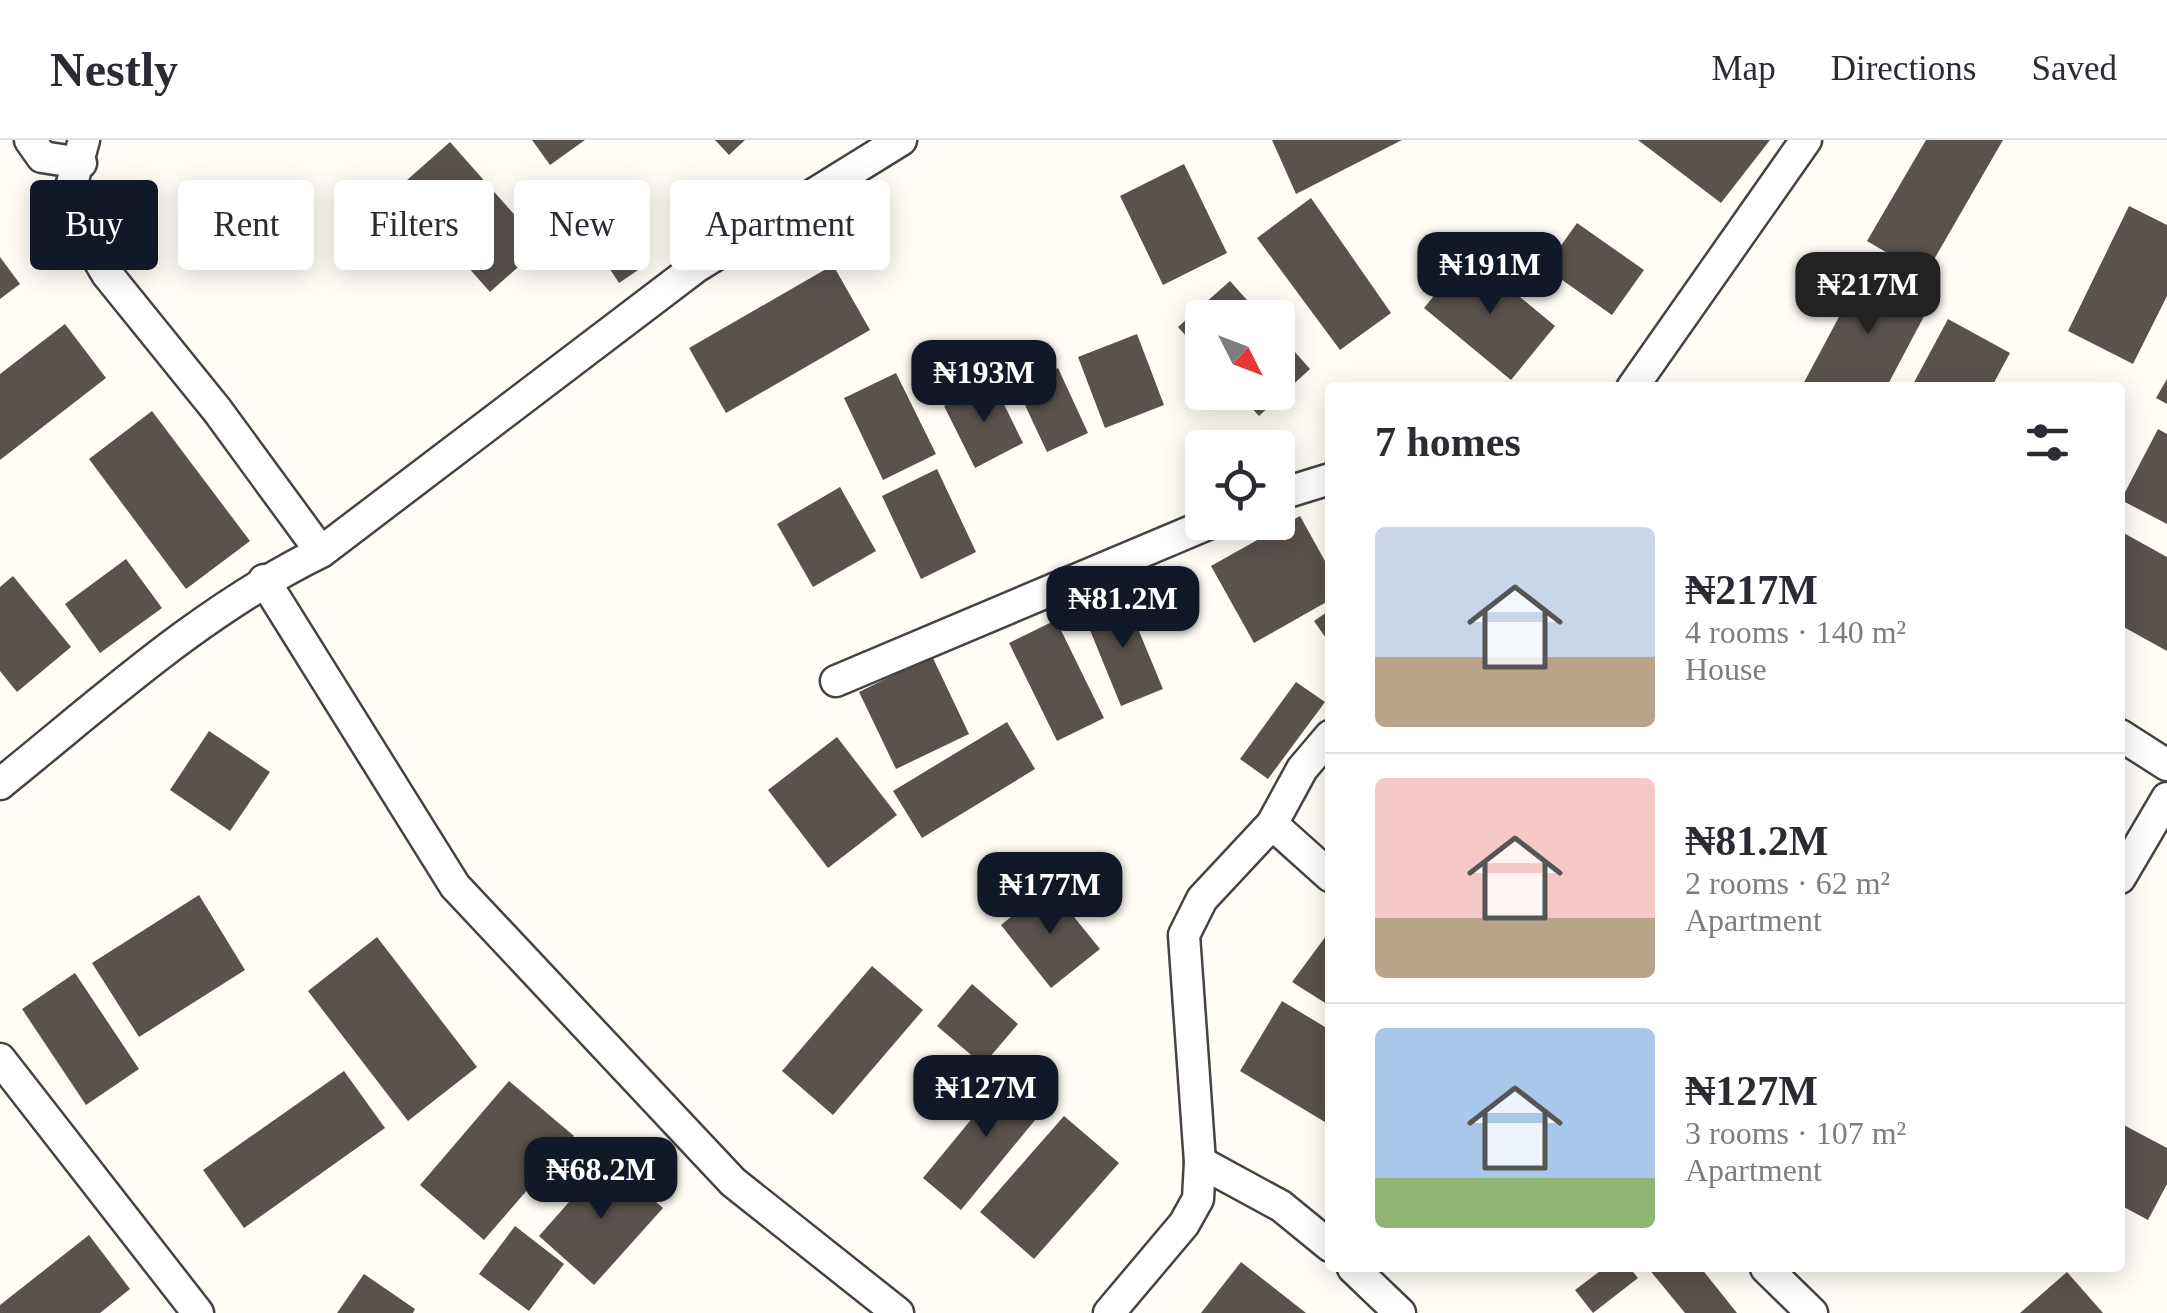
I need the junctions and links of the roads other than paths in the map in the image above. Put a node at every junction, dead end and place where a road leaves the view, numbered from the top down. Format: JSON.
{"nodes":[{"id":1,"x":30,"y":140,"type":"edge"},
{"id":2,"x":901,"y":140,"type":"edge"},
{"id":3,"x":1806,"y":140,"type":"edge"},
{"id":4,"x":83,"y":152,"type":"edge"},
{"id":5,"x":1636,"y":382,"type":"edge"},
{"id":6,"x":1325,"y":481,"type":"edge"},
{"id":7,"x":1295,"y":490,"type":"edge"},
{"id":8,"x":1185,"y":533,"type":"edge"},
{"id":9,"x":321,"y":552,"type":"junction"},
{"id":10,"x":264,"y":580,"type":"junction"},
{"id":11,"x":836,"y":681,"type":"dead end"},
{"id":12,"x":2125,"y":738,"type":"edge"},
{"id":13,"x":1325,"y":742,"type":"edge"},
{"id":14,"x":2167,"y":765,"type":"edge"},
{"id":15,"x":0,"y":784,"type":"edge"},
{"id":16,"x":2167,"y":798,"type":"edge"},
{"id":17,"x":1272,"y":824,"type":"junction"},
{"id":18,"x":2125,"y":869,"type":"edge"},
{"id":19,"x":1325,"y":872,"type":"edge"},
{"id":20,"x":0,"y":1059,"type":"edge"},
{"id":21,"x":1200,"y":1162,"type":"junction"},
{"id":22,"x":1325,"y":1242,"type":"edge"},
{"id":23,"x":1358,"y":1272,"type":"edge"},
{"id":24,"x":1770,"y":1272,"type":"edge"},
{"id":25,"x":198,"y":1313,"type":"edge"},
{"id":26,"x":898,"y":1313,"type":"edge"},
{"id":27,"x":1109,"y":1313,"type":"edge"},
{"id":28,"x":1400,"y":1313,"type":"edge"},
{"id":29,"x":1812,"y":1313,"type":"edge"}],
"edges":[{"from":1,"to":4,"type":"street"},
{"from":2,"to":9,"type":"street"},
{"from":3,"to":5,"type":"street"},
{"from":4,"to":9,"type":"street"},
{"from":6,"to":7,"type":"street"},
{"from":8,"to":11,"type":"street"},
{"from":9,"to":10,"type":"street"},
{"from":10,"to":15,"type":"street"},
{"from":10,"to":26,"type":"street"},
{"from":12,"to":14,"type":"street"},
{"from":13,"to":17,"type":"street"},
{"from":16,"to":18,"type":"street"},
{"from":17,"to":19,"type":"street"},
{"from":17,"to":21,"type":"street"},
{"from":20,"to":25,"type":"street"},
{"from":21,"to":22,"type":"street"},
{"from":21,"to":27,"type":"street"},
{"from":23,"to":28,"type":"street"},
{"from":24,"to":29,"type":"street"}]}
